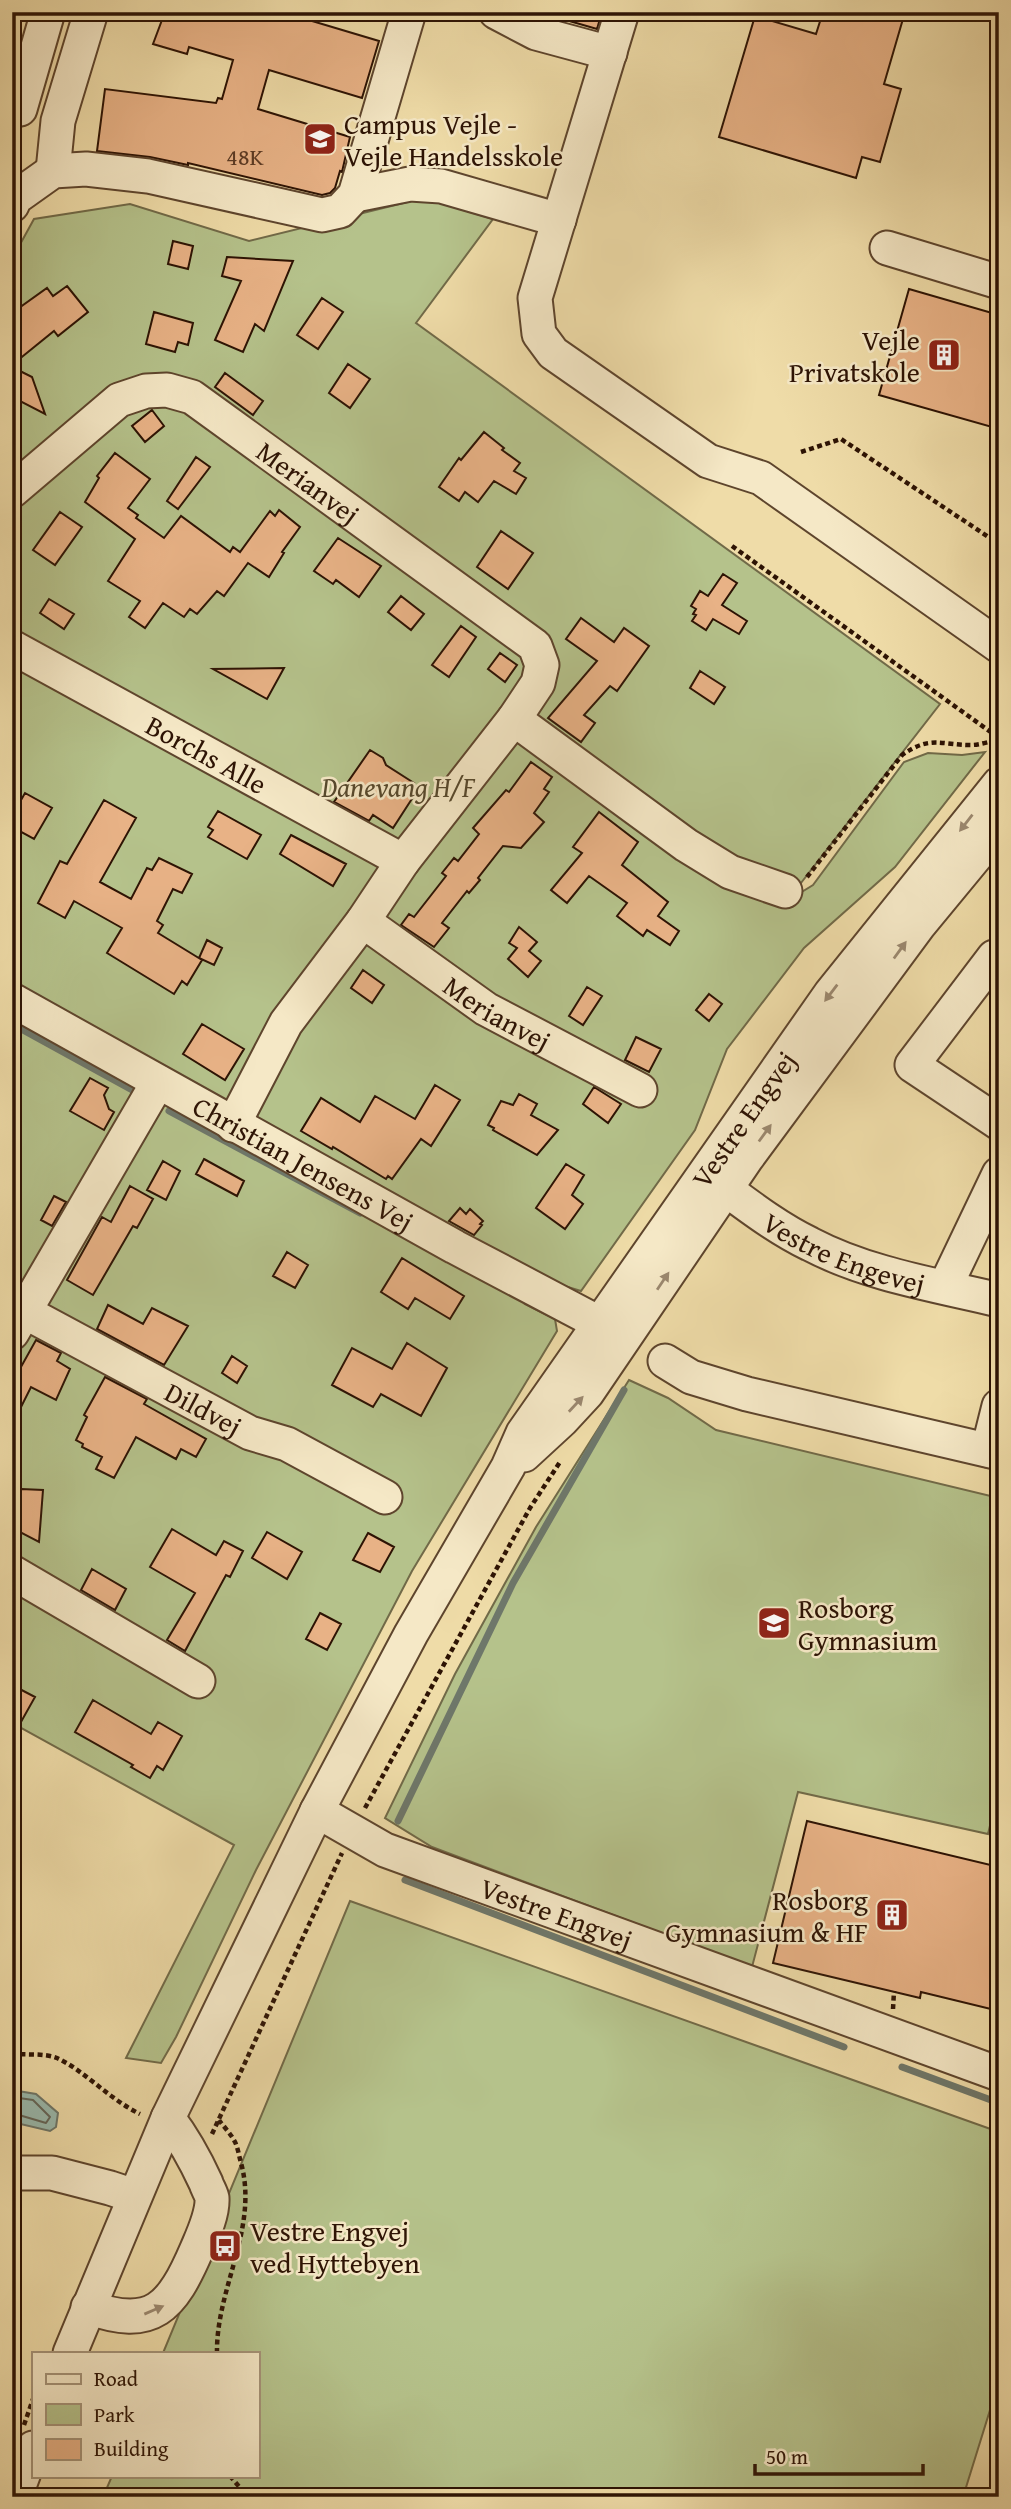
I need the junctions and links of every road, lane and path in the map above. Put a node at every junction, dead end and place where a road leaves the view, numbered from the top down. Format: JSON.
{"nodes":[{"id":1,"x":48,"y":12,"type":"edge"},
{"id":2,"x":91,"y":12,"type":"edge"},
{"id":3,"x":409,"y":12,"type":"edge"},
{"id":4,"x":496,"y":12,"type":"edge"},
{"id":5,"x":622,"y":12,"type":"edge"},
{"id":6,"x":610,"y":53,"type":"junction"},
{"id":7,"x":16,"y":108,"type":"edge"},
{"id":8,"x":58,"y":121,"type":"junction"},
{"id":9,"x":53,"y":171,"type":"junction"},
{"id":10,"x":355,"y":195,"type":"junction"},
{"id":11,"x":12,"y":205,"type":"edge"},
{"id":12,"x":559,"y":220,"type":"junction"},
{"id":13,"x":887,"y":248,"type":"dead end"},
{"id":14,"x":999,"y":282,"type":"edge"},
{"id":15,"x":802,"y":452,"type":"dead end"},
{"id":16,"x":12,"y":491,"type":"edge"},
{"id":17,"x":999,"y":544,"type":"edge"},
{"id":18,"x":732,"y":546,"type":"dead end"},
{"id":19,"x":999,"y":646,"type":"edge"},
{"id":20,"x":12,"y":647,"type":"edge"},
{"id":21,"x":514,"y":719,"type":"junction"},
{"id":22,"x":999,"y":739,"type":"edge"},
{"id":23,"x":999,"y":783,"type":"edge"},
{"id":24,"x":999,"y":828,"type":"edge"},
{"id":25,"x":403,"y":862,"type":"junction"},
{"id":26,"x":785,"y":891,"type":"joint"},
{"id":27,"x":363,"y":921,"type":"junction"},
{"id":28,"x":994,"y":957,"type":"dead end"},
{"id":29,"x":12,"y":1000,"type":"edge"},
{"id":30,"x":158,"y":1082,"type":"junction"},
{"id":31,"x":640,"y":1090,"type":"dead end"},
{"id":32,"x":999,"y":1123,"type":"edge"},
{"id":33,"x":233,"y":1125,"type":"junction"},
{"id":34,"x":999,"y":1174,"type":"edge"},
{"id":35,"x":714,"y":1181,"type":"junction"},
{"id":36,"x":945,"y":1287,"type":"junction"},
{"id":37,"x":999,"y":1300,"type":"edge"},
{"id":38,"x":18,"y":1322,"type":"edge"},
{"id":39,"x":612,"y":1329,"type":"junction"},
{"id":40,"x":665,"y":1361,"type":"dead end"},
{"id":41,"x":999,"y":1406,"type":"edge"},
{"id":42,"x":993,"y":1451,"type":"edge"},
{"id":43,"x":385,"y":1497,"type":"dead end"},
{"id":44,"x":12,"y":1572,"type":"edge"},
{"id":45,"x":198,"y":1681,"type":"dead end"},
{"id":46,"x":317,"y":1811,"type":"junction"},
{"id":47,"x":12,"y":2054,"type":"edge"},
{"id":48,"x":999,"y":2074,"type":"edge"},
{"id":49,"x":159,"y":2119,"type":"junction"},
{"id":50,"x":12,"y":2174,"type":"edge"},
{"id":51,"x":134,"y":2196,"type":"junction"},
{"id":52,"x":88,"y":2306,"type":"junction"},
{"id":53,"x":70,"y":2352,"type":"edge"},
{"id":54,"x":32,"y":2451,"type":"edge"},
{"id":55,"x":232,"y":2478,"type":"edge"},
{"id":56,"x":15,"y":2497,"type":"edge"},
{"id":57,"x":248,"y":2497,"type":"edge"}],
"edges":[{"from":1,"to":7,"type":"street"},
{"from":2,"to":8,"type":"street"},
{"from":3,"to":10,"type":"street"},
{"from":4,"to":6,"type":"street"},
{"from":5,"to":6,"type":"street"},
{"from":6,"to":12,"type":"street"},
{"from":7,"to":8,"type":"street"},
{"from":8,"to":9,"type":"street"},
{"from":9,"to":10,"type":"street"},
{"from":9,"to":11,"type":"street"},
{"from":10,"to":12,"type":"street"},
{"from":12,"to":19,"type":"street"},
{"from":13,"to":14,"type":"street"},
{"from":15,"to":17,"type":"path"},
{"from":16,"to":21,"type":"street","name":"Merianvej"},
{"from":18,"to":22,"type":"path"},
{"from":20,"to":25,"type":"street","name":"Borchs Alle"},
{"from":21,"to":25,"type":"street","name":"Merianvej"},
{"from":21,"to":26,"type":"street"},
{"from":22,"to":26,"type":"path"},
{"from":23,"to":35,"type":"street","name":"Vestre Engvej","one_way":true},
{"from":35,"to":24,"type":"street","name":"Vestre Engvej","one_way":true},
{"from":25,"to":27,"type":"street","name":"Merianvej"},
{"from":27,"to":31,"type":"street","name":"Merianvej"},
{"from":27,"to":33,"type":"street","name":"Merianvej"},
{"from":28,"to":32,"type":"street"},
{"from":29,"to":30,"type":"street","name":"Christian Jensens Vej"},
{"from":30,"to":33,"type":"street","name":"Christian Jensens Vej"},
{"from":30,"to":38,"type":"street","name":"Dildvej"},
{"from":33,"to":39,"type":"street","name":"Christian Jensens Vej"},
{"from":34,"to":36,"type":"street"},
{"from":35,"to":36,"type":"street","name":"Vestre Engevej"},
{"from":35,"to":39,"type":"street","name":"Vestre Engvej"},
{"from":36,"to":37,"type":"street","name":"Vestre Engevej"},
{"from":38,"to":43,"type":"street","name":"Dildvej"},
{"from":39,"to":46,"type":"street","name":"Vestre Engvej"},
{"from":40,"to":42,"type":"street"},
{"from":41,"to":42,"type":"street"},
{"from":44,"to":45,"type":"street"},
{"from":46,"to":48,"type":"street","name":"Vestre Engvej"},
{"from":46,"to":49,"type":"street","name":"Vestre Engvej"},
{"from":47,"to":49,"type":"path"},
{"from":49,"to":51,"type":"street","name":"Vestre Engvej"},
{"from":52,"to":49,"type":"street","one_way":true},
{"from":50,"to":51,"type":"street"},
{"from":51,"to":52,"type":"street","name":"Vestre Engvej"},
{"from":52,"to":53,"type":"street","name":"Vestre Engvej"},
{"from":54,"to":56,"type":"street"},
{"from":55,"to":57,"type":"path"}]}
